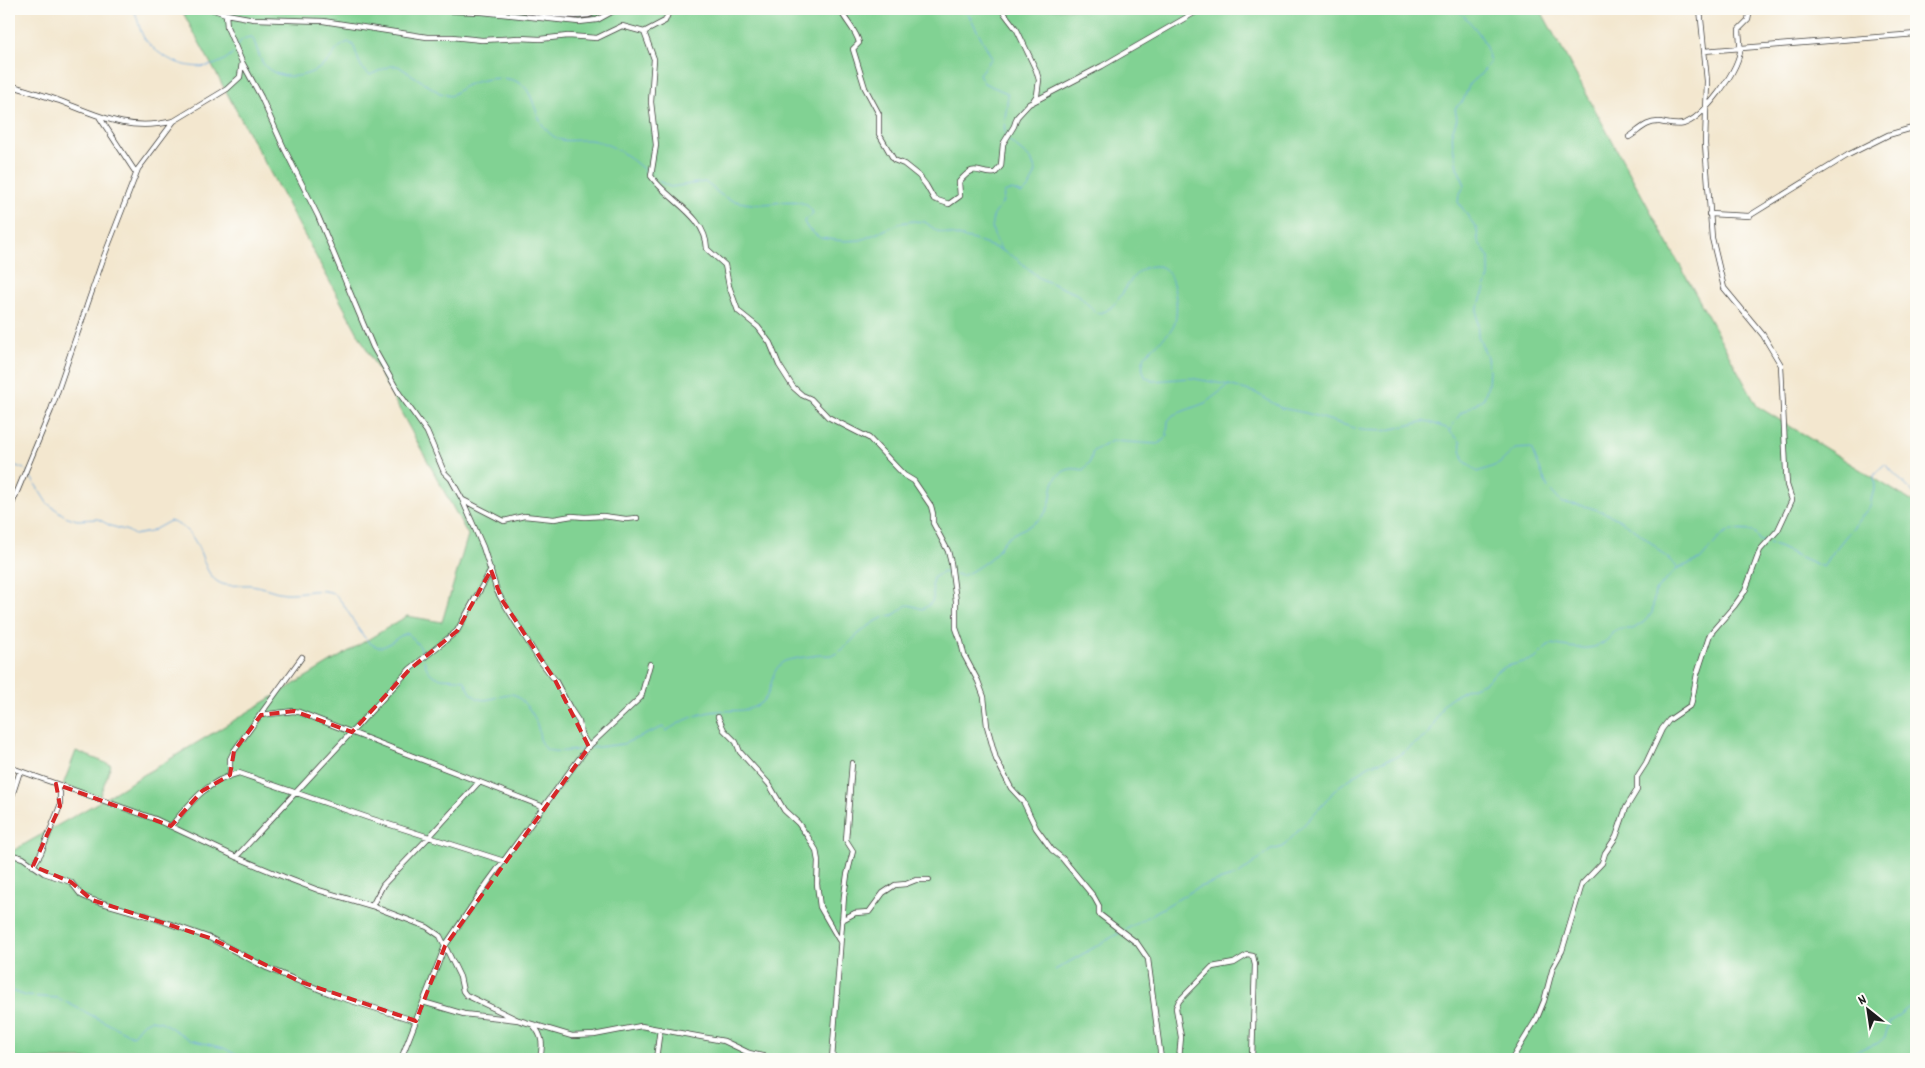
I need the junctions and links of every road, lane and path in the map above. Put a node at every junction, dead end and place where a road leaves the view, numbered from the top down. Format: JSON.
{"nodes":[{"id":1,"x":211,"y":9,"type":"edge"},
{"id":2,"x":387,"y":9,"type":"edge"},
{"id":3,"x":521,"y":9,"type":"edge"},
{"id":4,"x":602,"y":9,"type":"edge"},
{"id":5,"x":617,"y":9,"type":"edge"},
{"id":6,"x":670,"y":9,"type":"edge"},
{"id":7,"x":840,"y":9,"type":"edge"},
{"id":8,"x":1001,"y":9,"type":"edge"},
{"id":9,"x":1201,"y":9,"type":"edge"},
{"id":10,"x":1700,"y":9,"type":"edge"},
{"id":11,"x":1750,"y":9,"type":"edge"},
{"id":12,"x":457,"y":10,"type":"edge"},
{"id":13,"x":542,"y":11,"type":"edge"},
{"id":14,"x":226,"y":14,"type":"junction"},
{"id":15,"x":558,"y":14,"type":"junction"},
{"id":16,"x":544,"y":19,"type":"junction"},
{"id":17,"x":558,"y":20,"type":"junction"},
{"id":18,"x":644,"y":32,"type":"junction"},
{"id":19,"x":1916,"y":34,"type":"edge"},
{"id":20,"x":1740,"y":47,"type":"junction"},
{"id":21,"x":1704,"y":51,"type":"junction"},
{"id":22,"x":242,"y":62,"type":"junction"},
{"id":23,"x":9,"y":85,"type":"edge"},
{"id":24,"x":1033,"y":102,"type":"junction"},
{"id":25,"x":1707,"y":107,"type":"junction"},
{"id":26,"x":100,"y":118,"type":"junction"},
{"id":27,"x":174,"y":120,"type":"junction"},
{"id":28,"x":1916,"y":127,"type":"edge"},
{"id":29,"x":1630,"y":137,"type":"dead end"},
{"id":30,"x":136,"y":173,"type":"junction"},
{"id":31,"x":1709,"y":214,"type":"junction"},
{"id":32,"x":462,"y":499,"type":"junction"},
{"id":33,"x":9,"y":511,"type":"edge"},
{"id":34,"x":637,"y":518,"type":"dead end"},
{"id":35,"x":491,"y":570,"type":"junction"},
{"id":36,"x":302,"y":657,"type":"dead end"},
{"id":37,"x":650,"y":664,"type":"dead end"},
{"id":38,"x":261,"y":715,"type":"junction"},
{"id":39,"x":718,"y":716,"type":"dead end"},
{"id":40,"x":352,"y":732,"type":"junction"},
{"id":41,"x":589,"y":746,"type":"junction"},
{"id":42,"x":852,"y":763,"type":"dead end"},
{"id":43,"x":9,"y":767,"type":"edge"},
{"id":44,"x":20,"y":771,"type":"junction"},
{"id":45,"x":230,"y":775,"type":"junction"},
{"id":46,"x":479,"y":782,"type":"junction"},
{"id":47,"x":56,"y":784,"type":"junction"},
{"id":48,"x":297,"y":792,"type":"junction"},
{"id":49,"x":9,"y":805,"type":"edge"},
{"id":50,"x":544,"y":807,"type":"junction"},
{"id":51,"x":171,"y":826,"type":"junction"},
{"id":52,"x":430,"y":836,"type":"junction"},
{"id":53,"x":9,"y":854,"type":"edge"},
{"id":54,"x":236,"y":857,"type":"junction"},
{"id":55,"x":504,"y":861,"type":"junction"},
{"id":56,"x":33,"y":866,"type":"junction"},
{"id":57,"x":930,"y":880,"type":"dead end"},
{"id":58,"x":372,"y":906,"type":"junction"},
{"id":59,"x":842,"y":920,"type":"junction"},
{"id":60,"x":839,"y":940,"type":"junction"},
{"id":61,"x":446,"y":946,"type":"junction"},
{"id":62,"x":422,"y":1002,"type":"junction"},
{"id":63,"x":518,"y":1020,"type":"junction"},
{"id":64,"x":416,"y":1021,"type":"junction"},
{"id":65,"x":533,"y":1025,"type":"junction"},
{"id":66,"x":660,"y":1029,"type":"junction"},
{"id":67,"x":401,"y":1059,"type":"edge"},
{"id":68,"x":540,"y":1059,"type":"edge"},
{"id":69,"x":656,"y":1059,"type":"edge"},
{"id":70,"x":775,"y":1059,"type":"edge"},
{"id":71,"x":832,"y":1059,"type":"edge"},
{"id":72,"x":1161,"y":1059,"type":"edge"},
{"id":73,"x":1179,"y":1059,"type":"edge"},
{"id":74,"x":1252,"y":1059,"type":"edge"},
{"id":75,"x":1512,"y":1059,"type":"edge"}],
"edges":[{"from":1,"to":14,"type":"street"},
{"from":2,"to":12,"type":"street"},
{"from":3,"to":13,"type":"street"},
{"from":4,"to":15,"type":"street"},
{"from":5,"to":17,"type":"street"},
{"from":6,"to":18,"type":"street"},
{"from":7,"to":24,"type":"street"},
{"from":8,"to":24,"type":"street"},
{"from":9,"to":24,"type":"street"},
{"from":10,"to":21,"type":"street"},
{"from":11,"to":20,"type":"street"},
{"from":12,"to":16,"type":"street"},
{"from":13,"to":15,"type":"street"},
{"from":13,"to":16,"type":"street"},
{"from":14,"to":18,"type":"street"},
{"from":14,"to":22,"type":"street"},
{"from":15,"to":17,"type":"street"},
{"from":16,"to":17,"type":"street"},
{"from":18,"to":72,"type":"street"},
{"from":19,"to":20,"type":"street"},
{"from":20,"to":21,"type":"street"},
{"from":20,"to":25,"type":"street"},
{"from":21,"to":25,"type":"street"},
{"from":22,"to":27,"type":"street"},
{"from":22,"to":32,"type":"street"},
{"from":23,"to":26,"type":"street"},
{"from":25,"to":29,"type":"street"},
{"from":25,"to":31,"type":"street"},
{"from":26,"to":27,"type":"street"},
{"from":26,"to":30,"type":"street"},
{"from":27,"to":30,"type":"street"},
{"from":28,"to":31,"type":"street"},
{"from":30,"to":33,"type":"street"},
{"from":31,"to":75,"type":"street"},
{"from":32,"to":34,"type":"street"},
{"from":32,"to":35,"type":"street"},
{"from":35,"to":40,"type":"street"},
{"from":35,"to":41,"type":"street"},
{"from":36,"to":38,"type":"street"},
{"from":37,"to":41,"type":"street"},
{"from":38,"to":40,"type":"street"},
{"from":38,"to":45,"type":"street"},
{"from":39,"to":60,"type":"street"},
{"from":40,"to":46,"type":"street"},
{"from":40,"to":48,"type":"street"},
{"from":41,"to":50,"type":"street"},
{"from":42,"to":59,"type":"street"},
{"from":43,"to":44,"type":"street"},
{"from":44,"to":47,"type":"street"},
{"from":44,"to":49,"type":"street"},
{"from":45,"to":48,"type":"street"},
{"from":45,"to":51,"type":"street"},
{"from":46,"to":50,"type":"street"},
{"from":46,"to":52,"type":"street"},
{"from":47,"to":51,"type":"street"},
{"from":47,"to":56,"type":"street"},
{"from":48,"to":52,"type":"street"},
{"from":48,"to":54,"type":"street"},
{"from":50,"to":55,"type":"street"},
{"from":51,"to":54,"type":"street"},
{"from":52,"to":55,"type":"street"},
{"from":52,"to":58,"type":"street"},
{"from":53,"to":56,"type":"street"},
{"from":54,"to":58,"type":"street"},
{"from":55,"to":61,"type":"street"},
{"from":56,"to":64,"type":"street"},
{"from":57,"to":59,"type":"street"},
{"from":58,"to":61,"type":"street"},
{"from":59,"to":60,"type":"street"},
{"from":60,"to":71,"type":"street"},
{"from":61,"to":62,"type":"street"},
{"from":61,"to":63,"type":"street"},
{"from":62,"to":63,"type":"street"},
{"from":62,"to":64,"type":"street"},
{"from":63,"to":65,"type":"street"},
{"from":64,"to":67,"type":"street"},
{"from":65,"to":66,"type":"street"},
{"from":65,"to":68,"type":"street"},
{"from":66,"to":69,"type":"street"},
{"from":66,"to":70,"type":"street"},
{"from":73,"to":74,"type":"street"}]}
